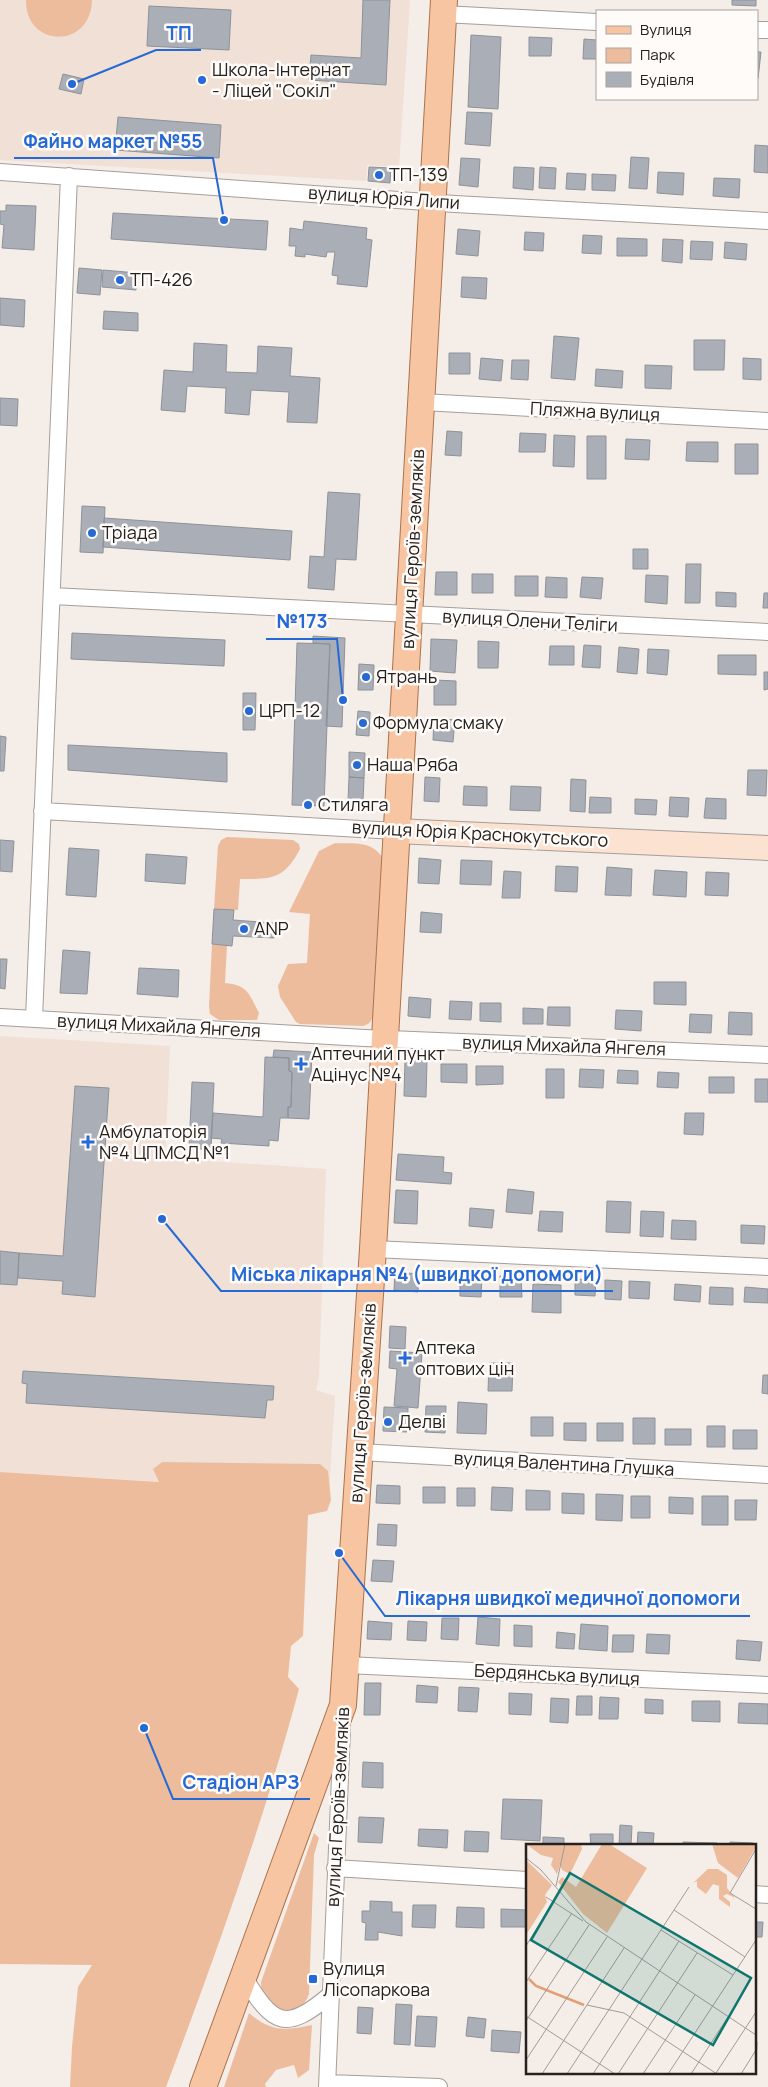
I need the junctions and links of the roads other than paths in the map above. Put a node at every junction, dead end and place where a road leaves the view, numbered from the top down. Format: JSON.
{"nodes":[{"id":1,"x":443,"y":7,"type":"edge"},
{"id":2,"x":596,"y":22,"type":"edge"},
{"id":3,"x":0,"y":172,"type":"edge"},
{"id":4,"x":69,"y":176,"type":"junction"},
{"id":5,"x":434,"y":202,"type":"junction"},
{"id":6,"x":768,"y":221,"type":"edge"},
{"id":7,"x":422,"y":402,"type":"junction"},
{"id":8,"x":768,"y":421,"type":"edge"},
{"id":9,"x":52,"y":596,"type":"junction"},
{"id":10,"x":409,"y":614,"type":"junction"},
{"id":11,"x":768,"y":632,"type":"edge"},
{"id":12,"x":42,"y":810,"type":"junction"},
{"id":13,"x":396,"y":831,"type":"junction"},
{"id":14,"x":768,"y":848,"type":"edge"},
{"id":15,"x":0,"y":1017,"type":"edge"},
{"id":16,"x":34,"y":1019,"type":"junction"},
{"id":17,"x":385,"y":1038,"type":"junction"},
{"id":18,"x":768,"y":1055,"type":"edge"},
{"id":19,"x":373,"y":1249,"type":"junction"},
{"id":20,"x":768,"y":1267,"type":"edge"},
{"id":21,"x":360,"y":1452,"type":"junction"},
{"id":22,"x":768,"y":1475,"type":"edge"},
{"id":23,"x":346,"y":1665,"type":"junction"},
{"id":24,"x":768,"y":1684,"type":"edge"},
{"id":25,"x":343,"y":1705,"type":"junction"},
{"id":26,"x":335,"y":1868,"type":"junction"},
{"id":27,"x":526,"y":1880,"type":"edge"},
{"id":28,"x":244,"y":1977,"type":"junction"},
{"id":29,"x":330,"y":1995,"type":"junction"},
{"id":30,"x":328,"y":2085,"type":"edge"},
{"id":31,"x":203,"y":2087,"type":"edge"},
{"id":32,"x":439,"y":2087,"type":"edge"}],
"edges":[{"from":1,"to":2,"type":"street"},
{"from":1,"to":5,"type":"main road","name":"вулиця Героїв-земляків"},
{"from":3,"to":4,"type":"street","name":"вулиця Юрія Липи"},
{"from":4,"to":5,"type":"street","name":"вулиця Юрія Липи"},
{"from":4,"to":9,"type":"street"},
{"from":5,"to":6,"type":"street","name":"вулиця Юрія Липи"},
{"from":5,"to":7,"type":"main road","name":"вулиця Героїв-земляків"},
{"from":7,"to":8,"type":"street","name":"Пляжна вулиця"},
{"from":7,"to":10,"type":"main road","name":"вулиця Героїв-земляків"},
{"from":9,"to":10,"type":"street","name":"вулиця Олени Теліги"},
{"from":9,"to":12,"type":"street"},
{"from":10,"to":11,"type":"street","name":"вулиця Олени Теліги"},
{"from":10,"to":13,"type":"main road","name":"вулиця Героїв-земляків"},
{"from":12,"to":13,"type":"street","name":"вулиця Юрія Краснокутського"},
{"from":12,"to":16,"type":"street"},
{"from":13,"to":14,"type":"street","name":"вулиця Юрія Краснокутського"},
{"from":13,"to":17,"type":"main road","name":"вулиця Героїв-земляків"},
{"from":15,"to":16,"type":"street","name":"вулиця Михайла Янгеля"},
{"from":16,"to":17,"type":"street","name":"вулиця Михайла Янгеля"},
{"from":17,"to":18,"type":"street","name":"вулиця Михайла Янгеля"},
{"from":17,"to":19,"type":"main road","name":"вулиця Героїв-земляків"},
{"from":19,"to":20,"type":"street"},
{"from":19,"to":21,"type":"main road","name":"вулиця Героїв-земляків"},
{"from":21,"to":22,"type":"street","name":"вулиця Валентина Глушка"},
{"from":21,"to":23,"type":"main road","name":"вулиця Героїв-земляків"},
{"from":23,"to":24,"type":"street","name":"Бердянська вулиця"},
{"from":23,"to":25,"type":"main road","name":"вулиця Героїв-земляків"},
{"from":25,"to":26,"type":"street","name":"вулиця Героїв-земляків"},
{"from":25,"to":28,"type":"main road"},
{"from":26,"to":27,"type":"street"},
{"from":26,"to":29,"type":"street","name":"вулиця Героїв-земляків"},
{"from":28,"to":29,"type":"street"},
{"from":28,"to":31,"type":"main road"},
{"from":29,"to":30,"type":"street","name":"вулиця Героїв-земляків"},
{"from":30,"to":32,"type":"street"}]}
